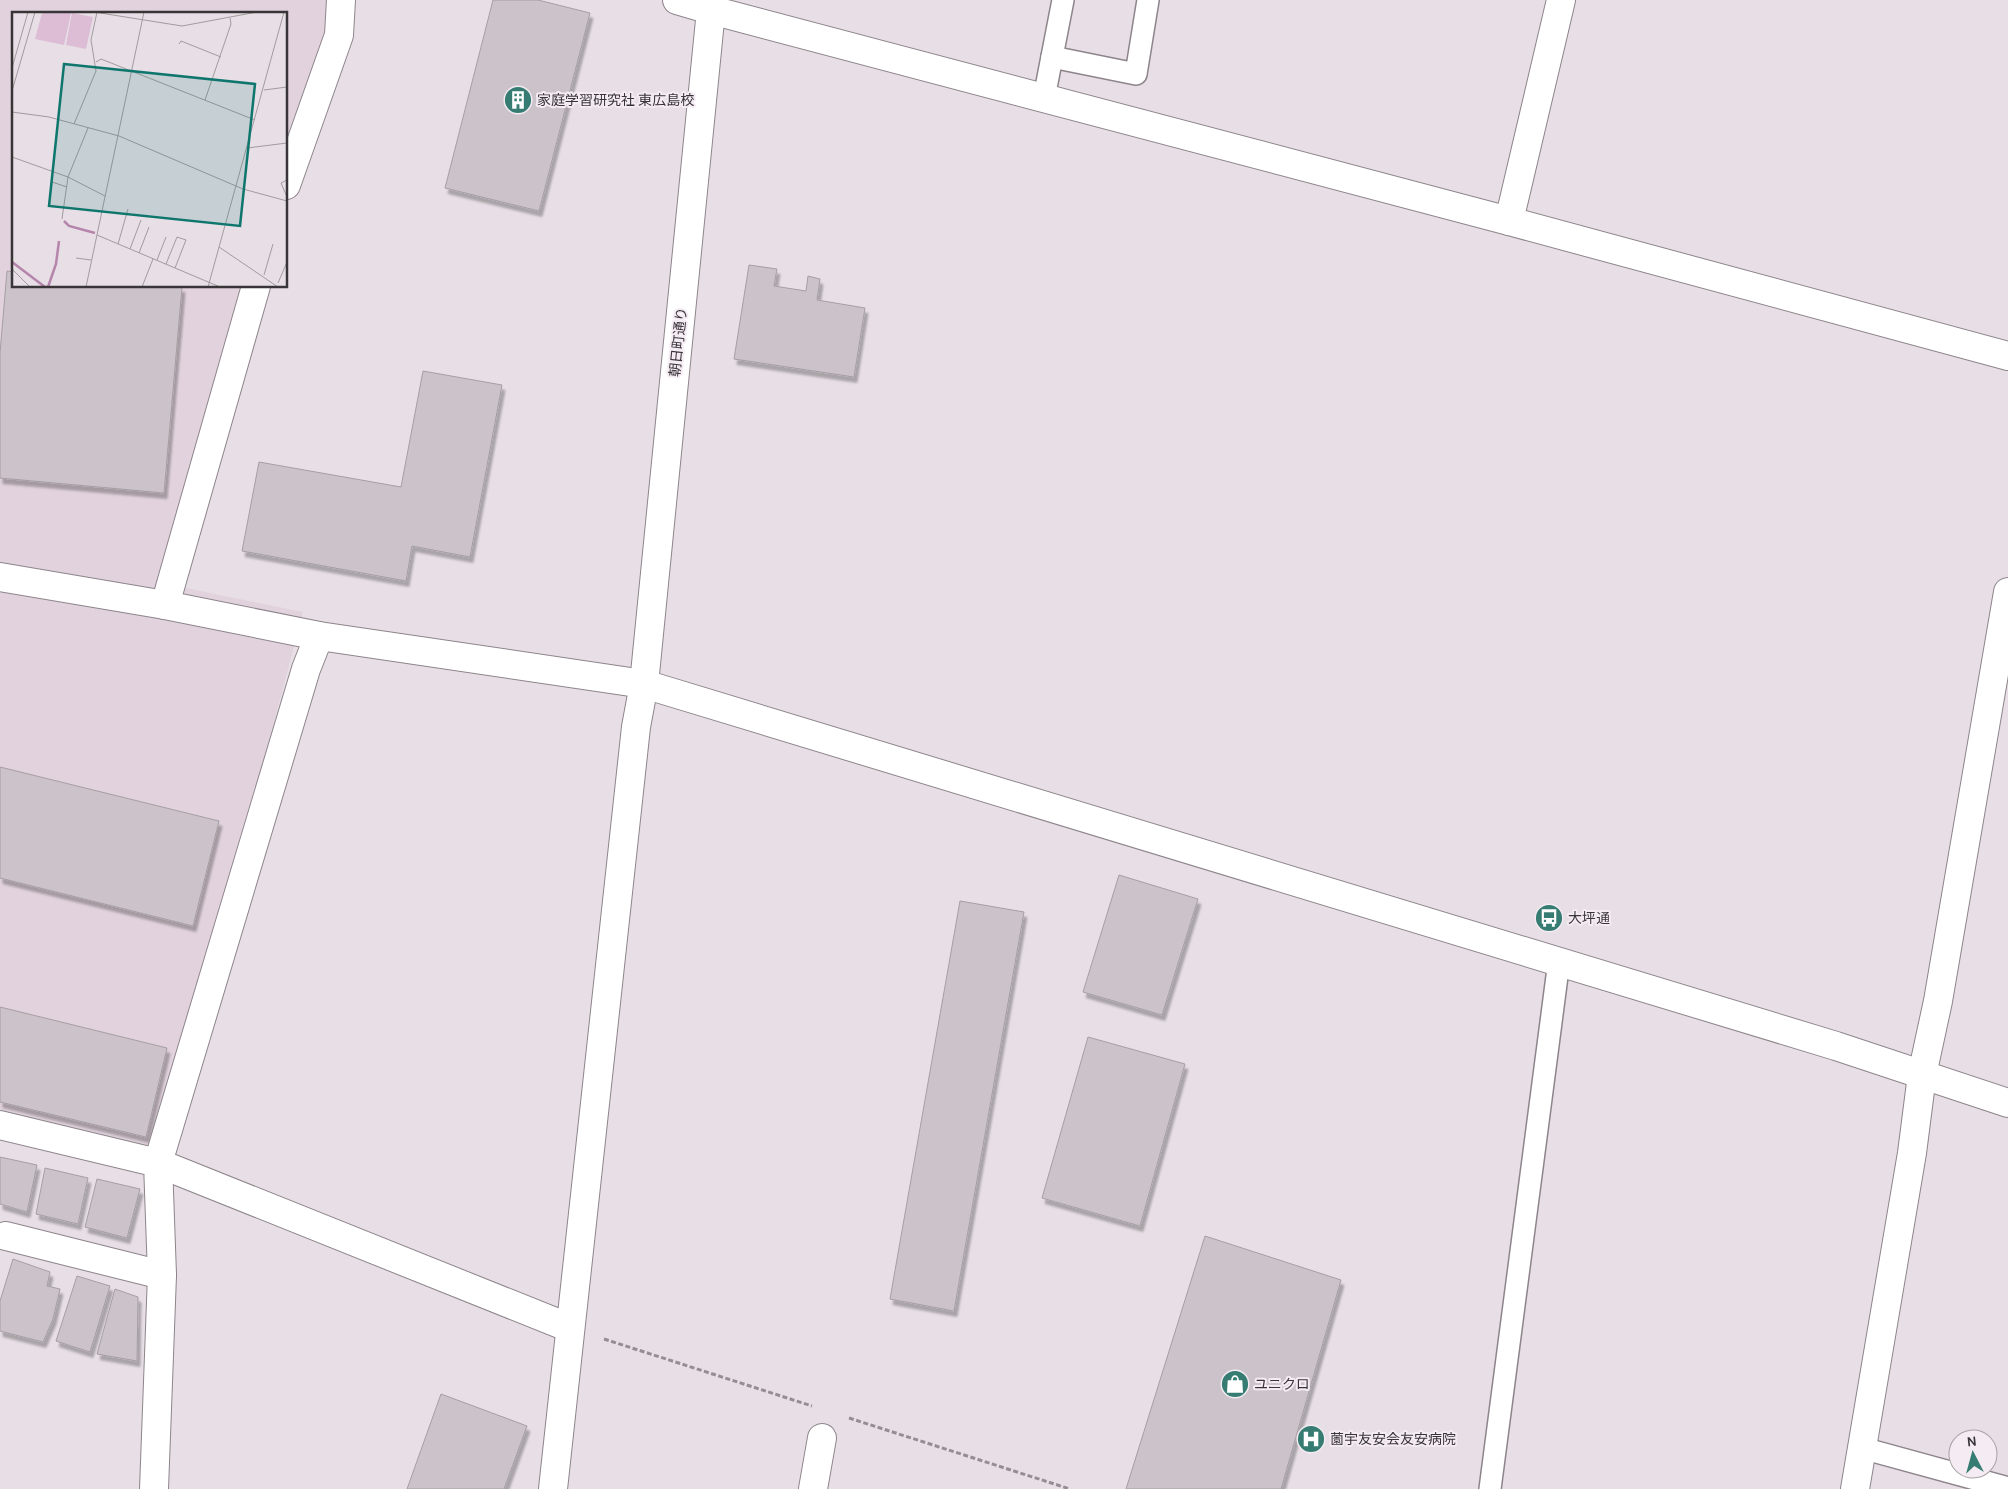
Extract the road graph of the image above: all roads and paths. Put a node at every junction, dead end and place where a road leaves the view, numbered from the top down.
1 (341, 0) edge
2 (678, 0) edge
3 (1063, 0) edge
4 (1148, 0) edge
5 (1561, 0) edge
6 (711, 5) edge
7 (1052, 57) junction
8 (1044, 98) junction
9 (288, 179) edge
10 (1509, 220) junction
11 (255, 288) edge
12 (2008, 356) edge
13 (0, 576) edge
14 (2008, 592) edge
15 (165, 605) junction
16 (319, 636) junction
17 (2002, 666) edge
18 (644, 684) junction
19 (1559, 961) junction
20 (1922, 1075) junction
21 (2008, 1103) edge
22 (0, 1125) edge
23 (158, 1163) junction
24 (6, 1236) dead end
25 (162, 1275) junction
26 (570, 1328) junction
27 (822, 1438) dead end
28 (1862, 1448) junction
29 (2008, 1488) edge
30 (154, 1489) edge
31 (553, 1489) edge
32 (813, 1489) edge
33 (1490, 1489) edge
34 (1855, 1489) edge

1 - 9 street
2 - 6 street
3 - 7 lane
4 - 7 lane
5 - 10 street
6 - 8 street
6 - 18 street, 朝日町通り
7 - 8 lane
8 - 10 street
10 - 12 street
11 - 15 street
13 - 15 street
14 - 17 street
15 - 16 street
16 - 18 street
16 - 23 street
17 - 20 street
18 - 19 street
18 - 26 street, 朝日町通り
19 - 20 street
19 - 33 lane
20 - 21 street
20 - 28 street
22 - 23 street
23 - 25 street
23 - 26 street
24 - 25 street
25 - 30 street
26 - 31 street, 朝日町通り
27 - 32 street
28 - 29 lane
28 - 34 street

